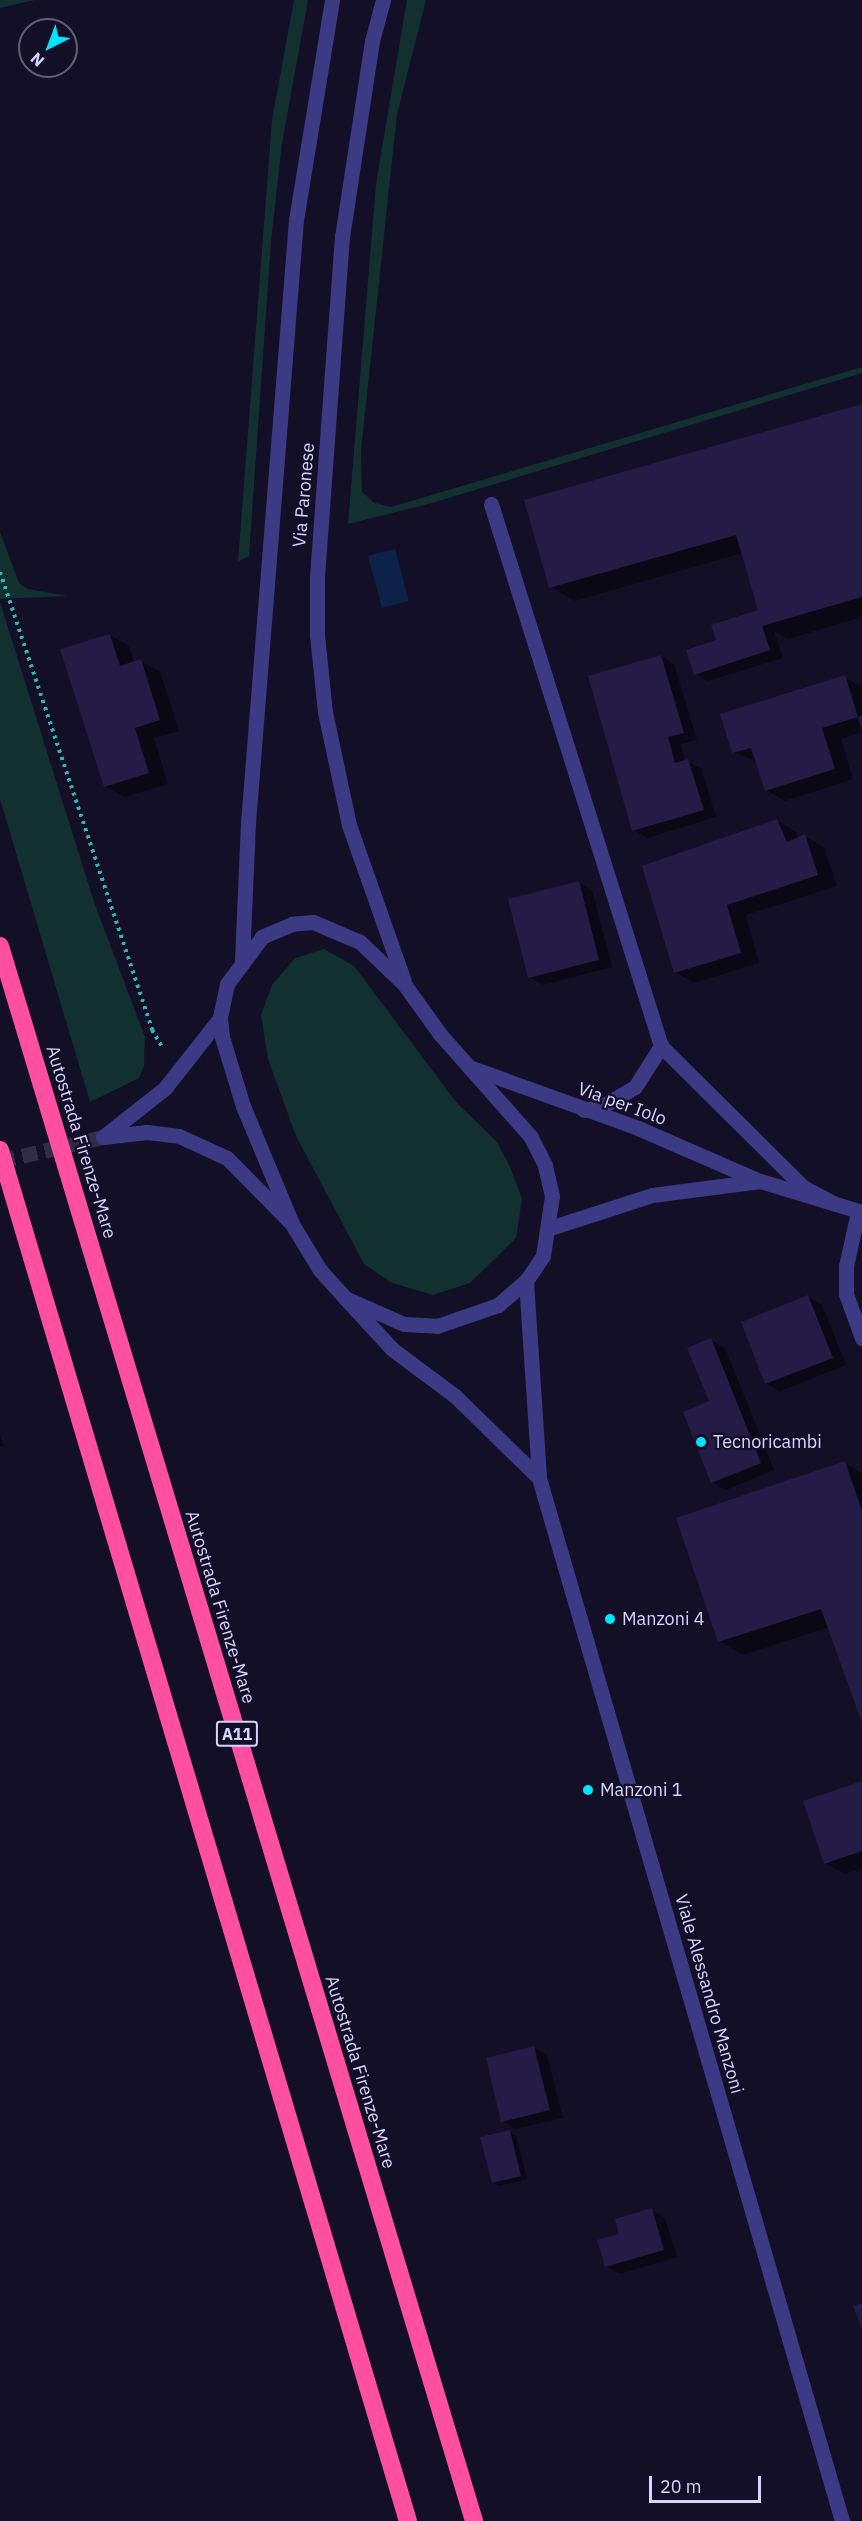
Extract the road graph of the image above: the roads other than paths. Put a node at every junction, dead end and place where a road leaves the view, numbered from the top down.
1 (332, 0) edge
2 (383, 0) edge
3 (491, 504) dead end
4 (0, 946) edge
5 (242, 960) junction
6 (405, 984) junction
7 (220, 1018) junction
8 (662, 1046) junction
9 (469, 1067) junction
10 (581, 1110) junction
11 (0, 1150) edge
12 (760, 1181) junction
13 (833, 1203) junction
14 (860, 1212) edge
15 (292, 1224) junction
16 (550, 1228) junction
17 (526, 1281) junction
18 (345, 1298) junction
19 (862, 1338) edge
20 (539, 1478) junction
21 (408, 2521) edge
22 (474, 2521) edge
23 (842, 2521) edge

1 - 5 street, Via Paronese
2 - 6 street, Via Paronese
3 - 8 street
4 - 22 highway, Autostrada Firenze-Mare / A11
5 - 6 street
5 - 7 street
6 - 9 street
7 - 15 street
7 - 15 street
8 - 10 street
8 - 13 street
9 - 10 street, Via per Iolo
9 - 16 street
10 - 12 street, Via per Iolo
11 - 21 highway
12 - 13 street, Via per Iolo
12 - 16 street, Via per Iolo
13 - 14 street, Via per Iolo
14 - 19 street
15 - 18 street
16 - 17 street
17 - 18 street
17 - 20 street, Viale Alessandro Manzoni
18 - 20 street
20 - 23 street, Viale Alessandro Manzoni

